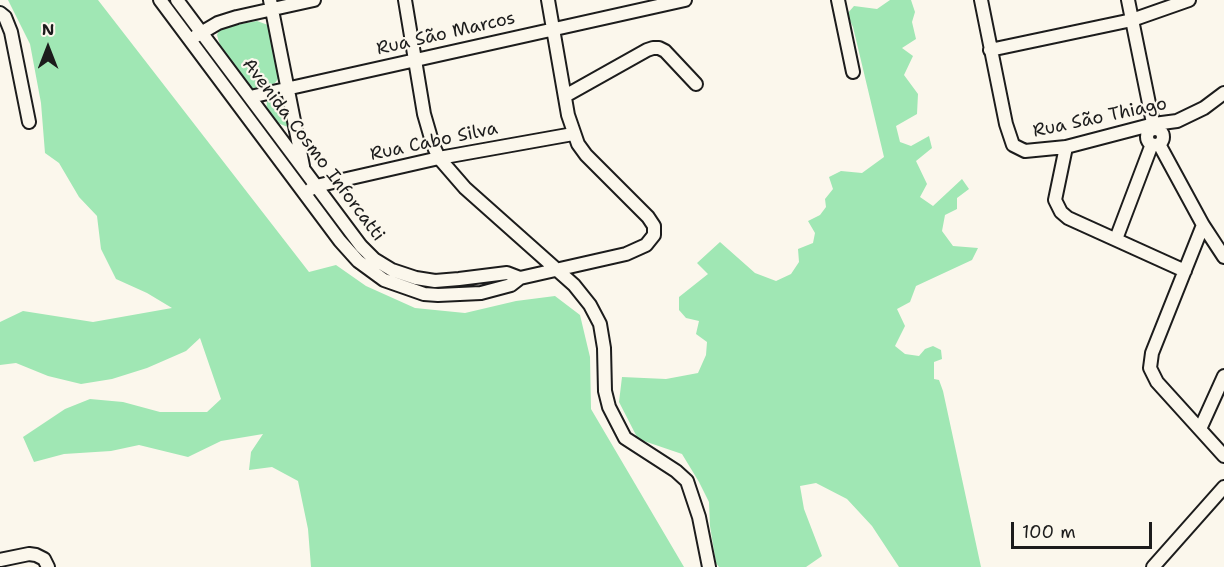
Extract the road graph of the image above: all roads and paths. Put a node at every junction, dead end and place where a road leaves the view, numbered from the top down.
1 (160, 0) edge
2 (177, 0) edge
3 (314, 0) edge
4 (405, 0) edge
5 (548, 0) edge
6 (685, 0) edge
7 (838, 0) edge
8 (981, 0) edge
9 (1128, 0) edge
10 (1189, 0) edge
11 (271, 4) edge
12 (0, 13) edge
13 (1132, 20) junction
14 (553, 28) junction
15 (201, 33) junction
16 (190, 40) junction
17 (990, 50) junction
18 (415, 58) junction
19 (853, 72) dead end
20 (696, 84) dead end
21 (289, 89) junction
22 (1224, 94) edge
23 (565, 96) junction
24 (250, 97) junction
25 (29, 122) dead end
26 (1154, 126) junction
27 (573, 134) junction
28 (1156, 144) junction
29 (1066, 147) junction
30 (439, 158) junction
31 (304, 170) junction
32 (316, 186) junction
33 (304, 193) junction
34 (1203, 225) junction
35 (1116, 239) junction
36 (1224, 257) edge
37 (556, 268) junction
38 (1185, 271) junction
39 (520, 278) junction
40 (1224, 376) edge
41 (1200, 429) junction
42 (1224, 456) edge
43 (1224, 487) edge
44 (0, 560) edge
45 (48, 567) edge
46 (709, 567) edge
47 (1153, 567) edge

1 - 16 street, Avenida Cosmo Inforcatti
2 - 15 street, Avenida Cosmo Inforcatti
3 - 11 street
4 - 18 street
5 - 14 street
6 - 14 street, Rua São Marcos
7 - 19 street
8 - 17 street
9 - 13 street
10 - 13 street
11 - 15 street
11 - 21 street
12 - 25 street
13 - 17 street
13 - 26 street
14 - 18 street, Rua São Marcos
14 - 23 street
15 - 16 street
15 - 24 street, Avenida Cosmo Inforcatti
16 - 33 street, Avenida Cosmo Inforcatti
17 - 29 street, Rua São Thiago
18 - 21 street, Rua São Marcos
18 - 30 street
20 - 23 street
21 - 24 street, Rua São Marcos
21 - 31 street
22 - 26 street, Rua São Thiago
23 - 27 street
24 - 31 street, Avenida Cosmo Inforcatti
26 - 28 street
26 - 29 street, Rua São Thiago
27 - 30 street, Rua Cabo Silva
27 - 37 street
28 - 34 street
28 - 35 street
29 - 35 street
30 - 32 street, Rua Cabo Silva
30 - 37 street
31 - 32 street, Avenida Cosmo Inforcatti
32 - 33 street, Rua Cabo Silva
32 - 39 street, Avenida Cosmo Inforcatti
33 - 39 street, Avenida Cosmo Inforcatti
34 - 36 street
34 - 38 street
35 - 38 street
37 - 39 street
37 - 46 street
38 - 41 street
40 - 41 street
41 - 42 street
43 - 47 street
44 - 45 street

